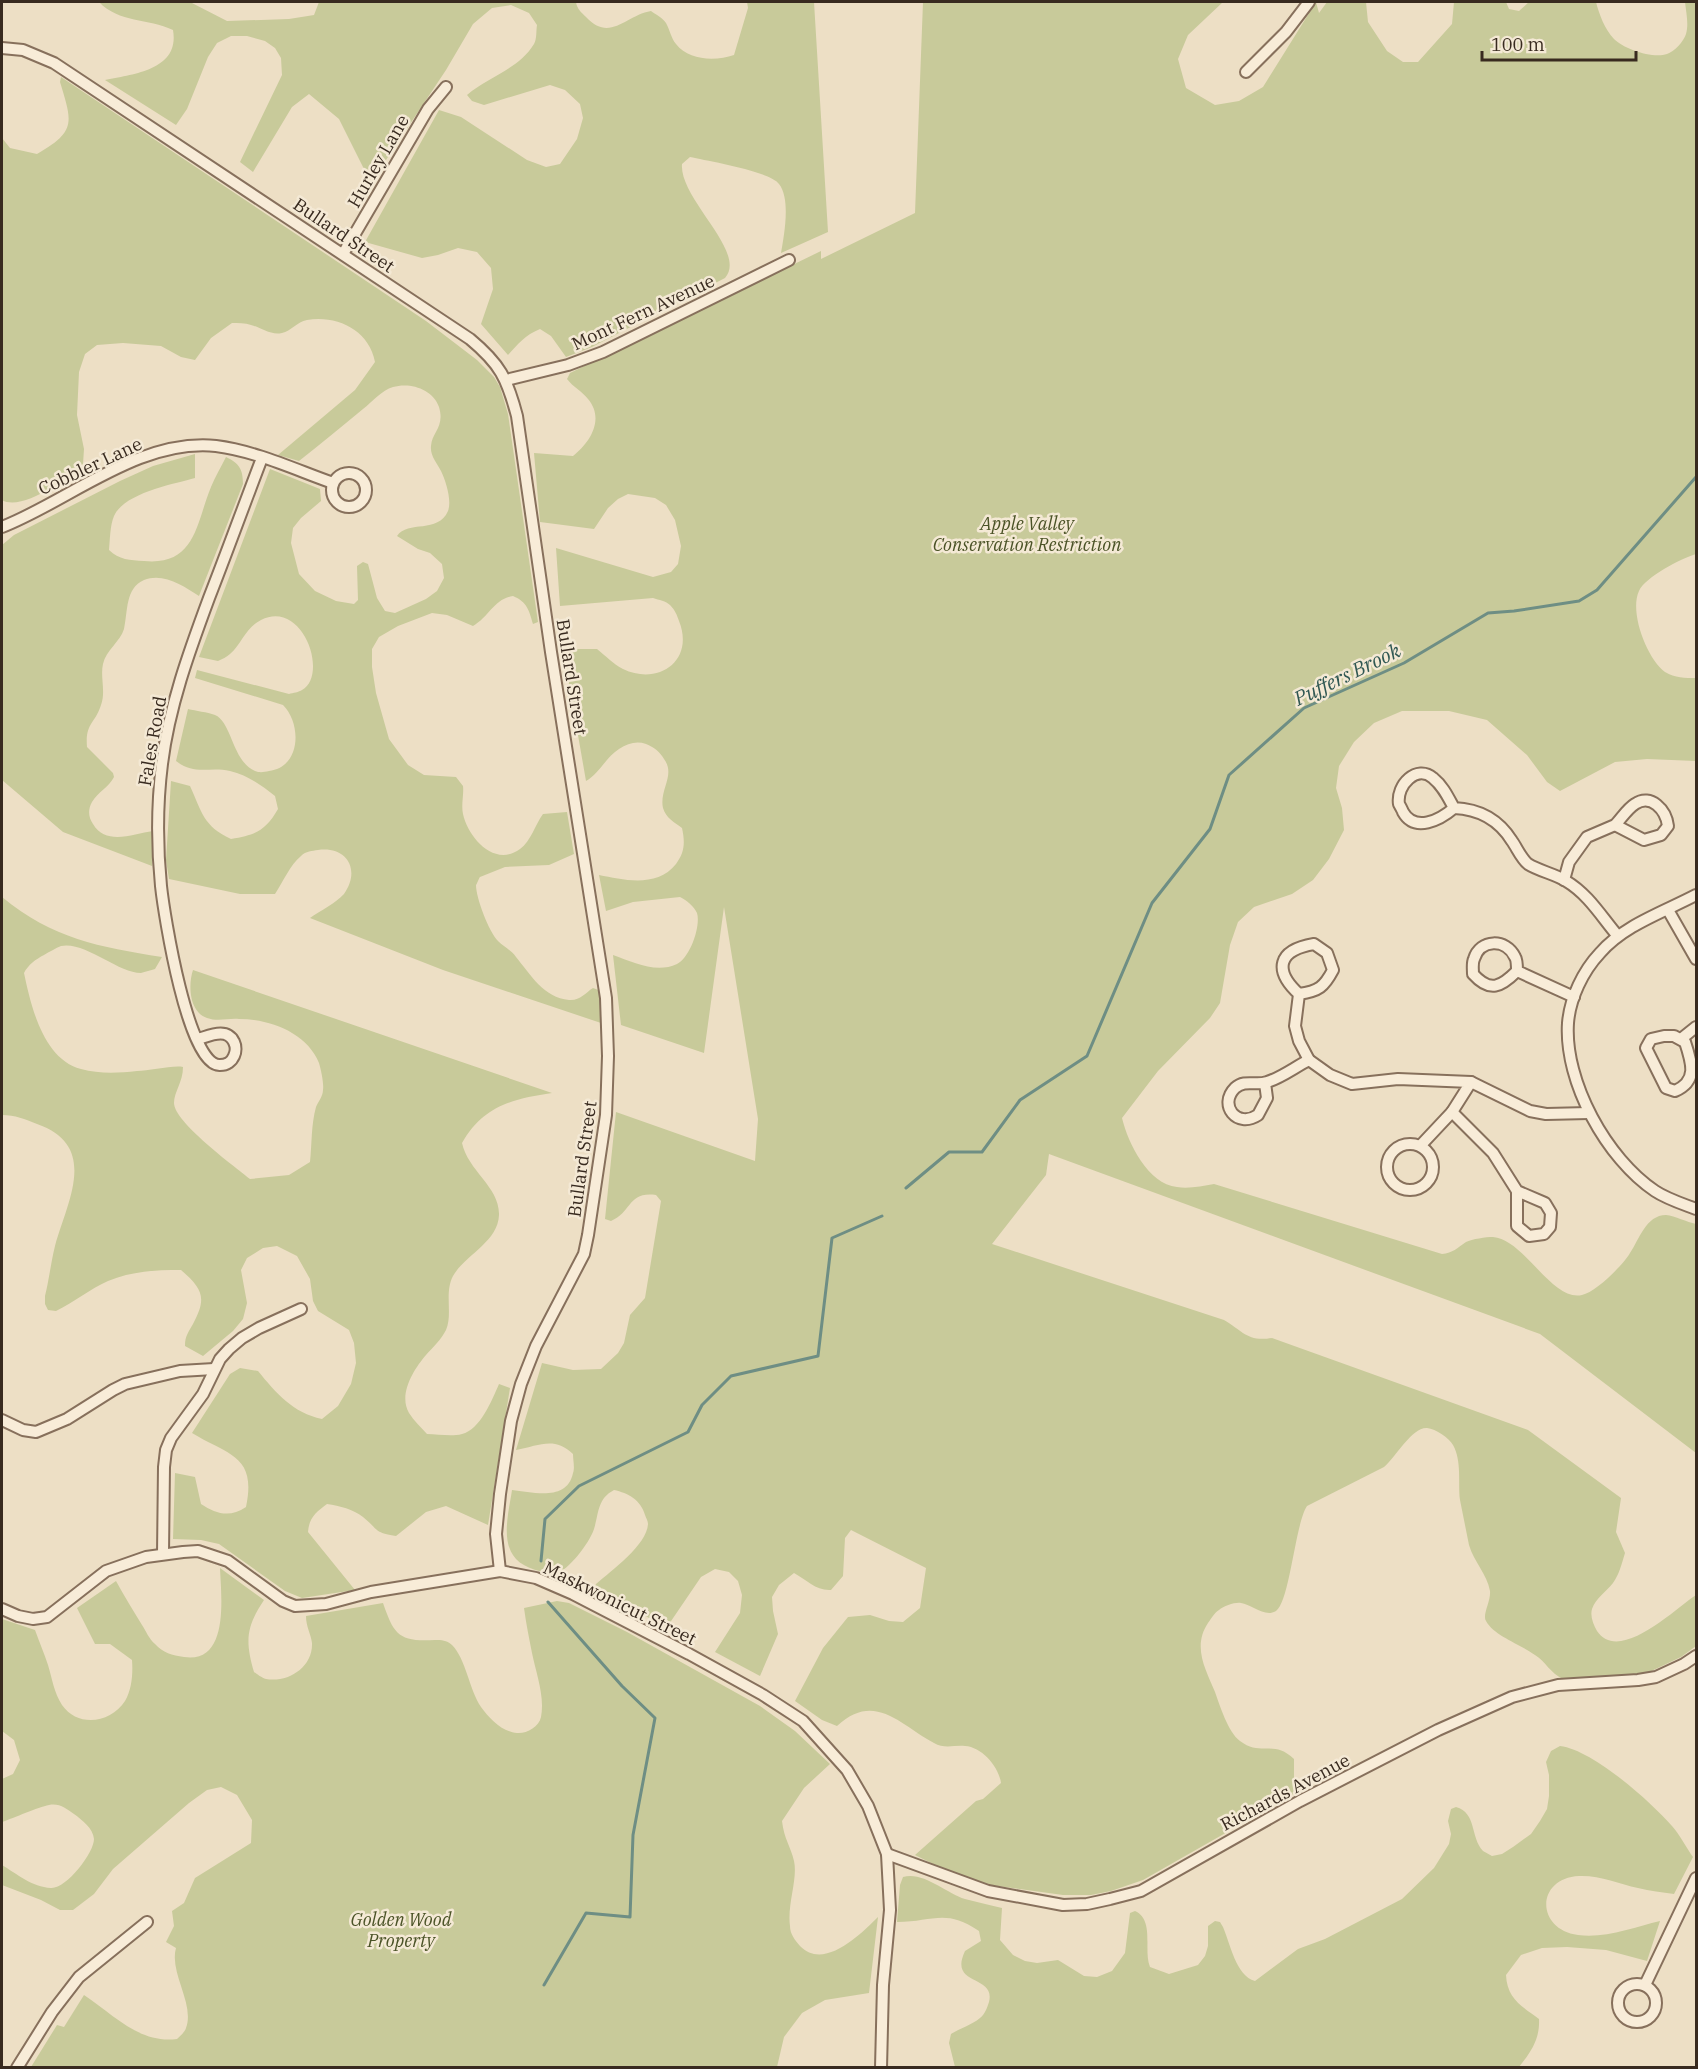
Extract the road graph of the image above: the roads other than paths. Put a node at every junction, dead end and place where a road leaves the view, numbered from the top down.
1 (1309, 2) edge
2 (2, 48) edge
3 (1246, 72) dead end
4 (446, 87) dead end
5 (343, 254) junction
6 (789, 260) dead end
7 (506, 380) junction
8 (262, 458) junction
9 (333, 483) dead end
10 (2, 527) edge
11 (1454, 808) junction
12 (1615, 825) junction
13 (1564, 880) junction
14 (1696, 895) edge
15 (1668, 910) junction
16 (1617, 935) junction
17 (1696, 959) edge
18 (1518, 971) junction
19 (1299, 994) junction
20 (1574, 997) junction
21 (1696, 1027) edge
22 (1681, 1039) junction
23 (198, 1040) dead end
24 (1309, 1060) junction
25 (1471, 1082) junction
26 (1265, 1083) dead end
27 (1452, 1112) junction
28 (1589, 1113) junction
29 (1421, 1145) junction
30 (1517, 1191) junction
31 (1696, 1209) edge
32 (301, 1309) dead end
33 (214, 1369) junction
34 (2, 1420) edge
35 (163, 1554) junction
36 (500, 1570) junction
37 (2, 1609) edge
38 (1696, 1656) edge
39 (887, 1854) junction
40 (1696, 1878) edge
41 (147, 1922) dead end
42 (1645, 1985) dead end
43 (17, 2067) edge
44 (880, 2067) edge

1 - 3 street
2 - 5 street, Bullard Street
4 - 5 street, Hurley Lane
5 - 7 street, Bullard Street
6 - 7 street, Mont Fern Avenue
7 - 36 street, Bullard Street
8 - 9 street, Cobbler Lane
8 - 10 street, Cobbler Lane
8 - 23 street, Fales Road
11 - 11 street
11 - 13 street
12 - 12 street
12 - 13 street
13 - 16 street
14 - 15 street
15 - 16 street
15 - 17 street
16 - 20 street
18 - 18 street
18 - 20 street
19 - 19 street
19 - 24 street
20 - 28 street
21 - 22 street
22 - 22 street
24 - 25 street
24 - 26 street
25 - 27 street
25 - 28 street
27 - 29 street
27 - 30 street
28 - 31 street
29 - 29 street
30 - 30 street
32 - 33 street
33 - 34 street
33 - 35 street
35 - 36 street, Maskwonicut Street
35 - 37 street, Maskwonicut Street
36 - 39 street, Maskwonicut Street
38 - 39 street, Richards Avenue
39 - 44 street, Maskwonicut Street
40 - 42 street
41 - 43 street

